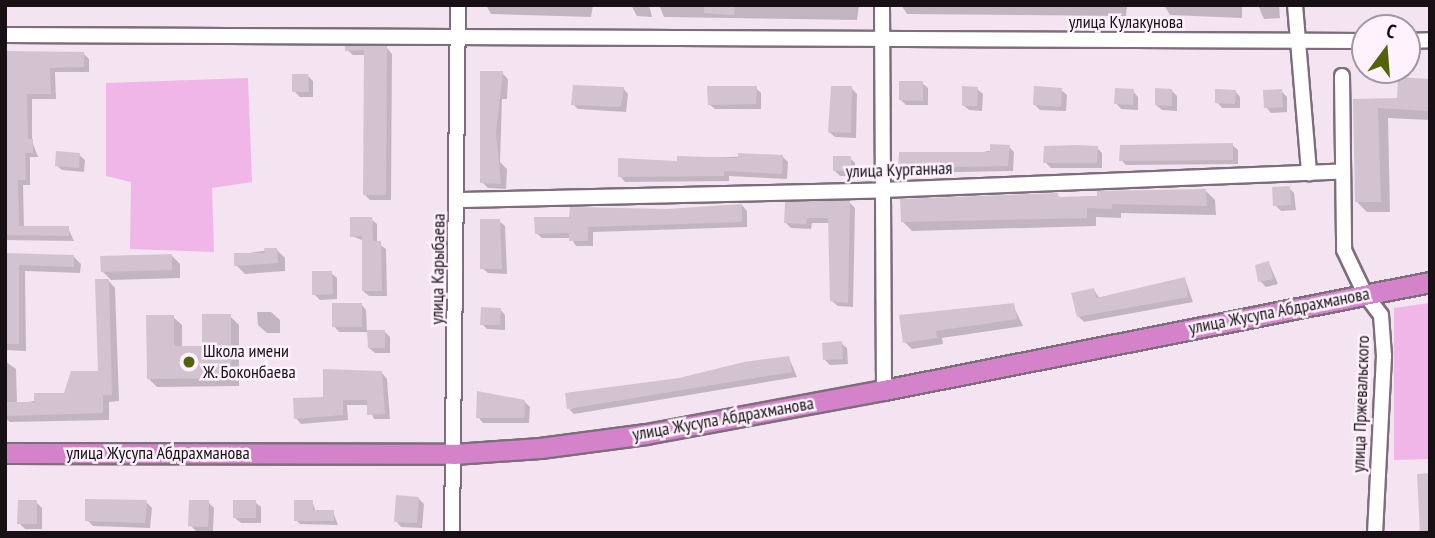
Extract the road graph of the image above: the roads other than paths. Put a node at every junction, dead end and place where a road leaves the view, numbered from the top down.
1 (458, 5) edge
2 (882, 5) edge
3 (1295, 5) edge
4 (459, 34) junction
5 (5, 35) edge
6 (882, 40) junction
7 (1351, 41) edge
8 (1295, 43) junction
9 (1342, 76) dead end
10 (1341, 172) junction
11 (1308, 173) junction
12 (883, 190) junction
13 (458, 201) junction
14 (1430, 282) edge
15 (1365, 294) junction
16 (884, 390) junction
17 (5, 453) edge
18 (454, 454) junction
19 (452, 533) edge
20 (1375, 533) edge

1 - 4 street, улица Карыбаева
2 - 6 street
3 - 8 street
4 - 5 street, улица Кулакунова
4 - 6 street, улица Кулакунова
4 - 13 street, улица Карыбаева
6 - 8 street, улица Кулакунова
6 - 12 street
7 - 8 street, улица Кулакунова
8 - 11 street
9 - 10 street, улица Пржевальского
10 - 11 street, улица Курганная
10 - 15 street, улица Пржевальского
11 - 12 street, улица Курганная
12 - 13 street, улица Курганная
12 - 16 street
13 - 18 street, улица Карыбаева
14 - 15 highway, улица Жусупа Абдрахманова
15 - 16 highway, улица Жусупа Абдрахманова
15 - 20 street, улица Пржевальского
16 - 18 highway, улица Жусупа Абдрахманова
17 - 18 highway, улица Жусупа Абдрахманова
18 - 19 street, улица Карыбаева

